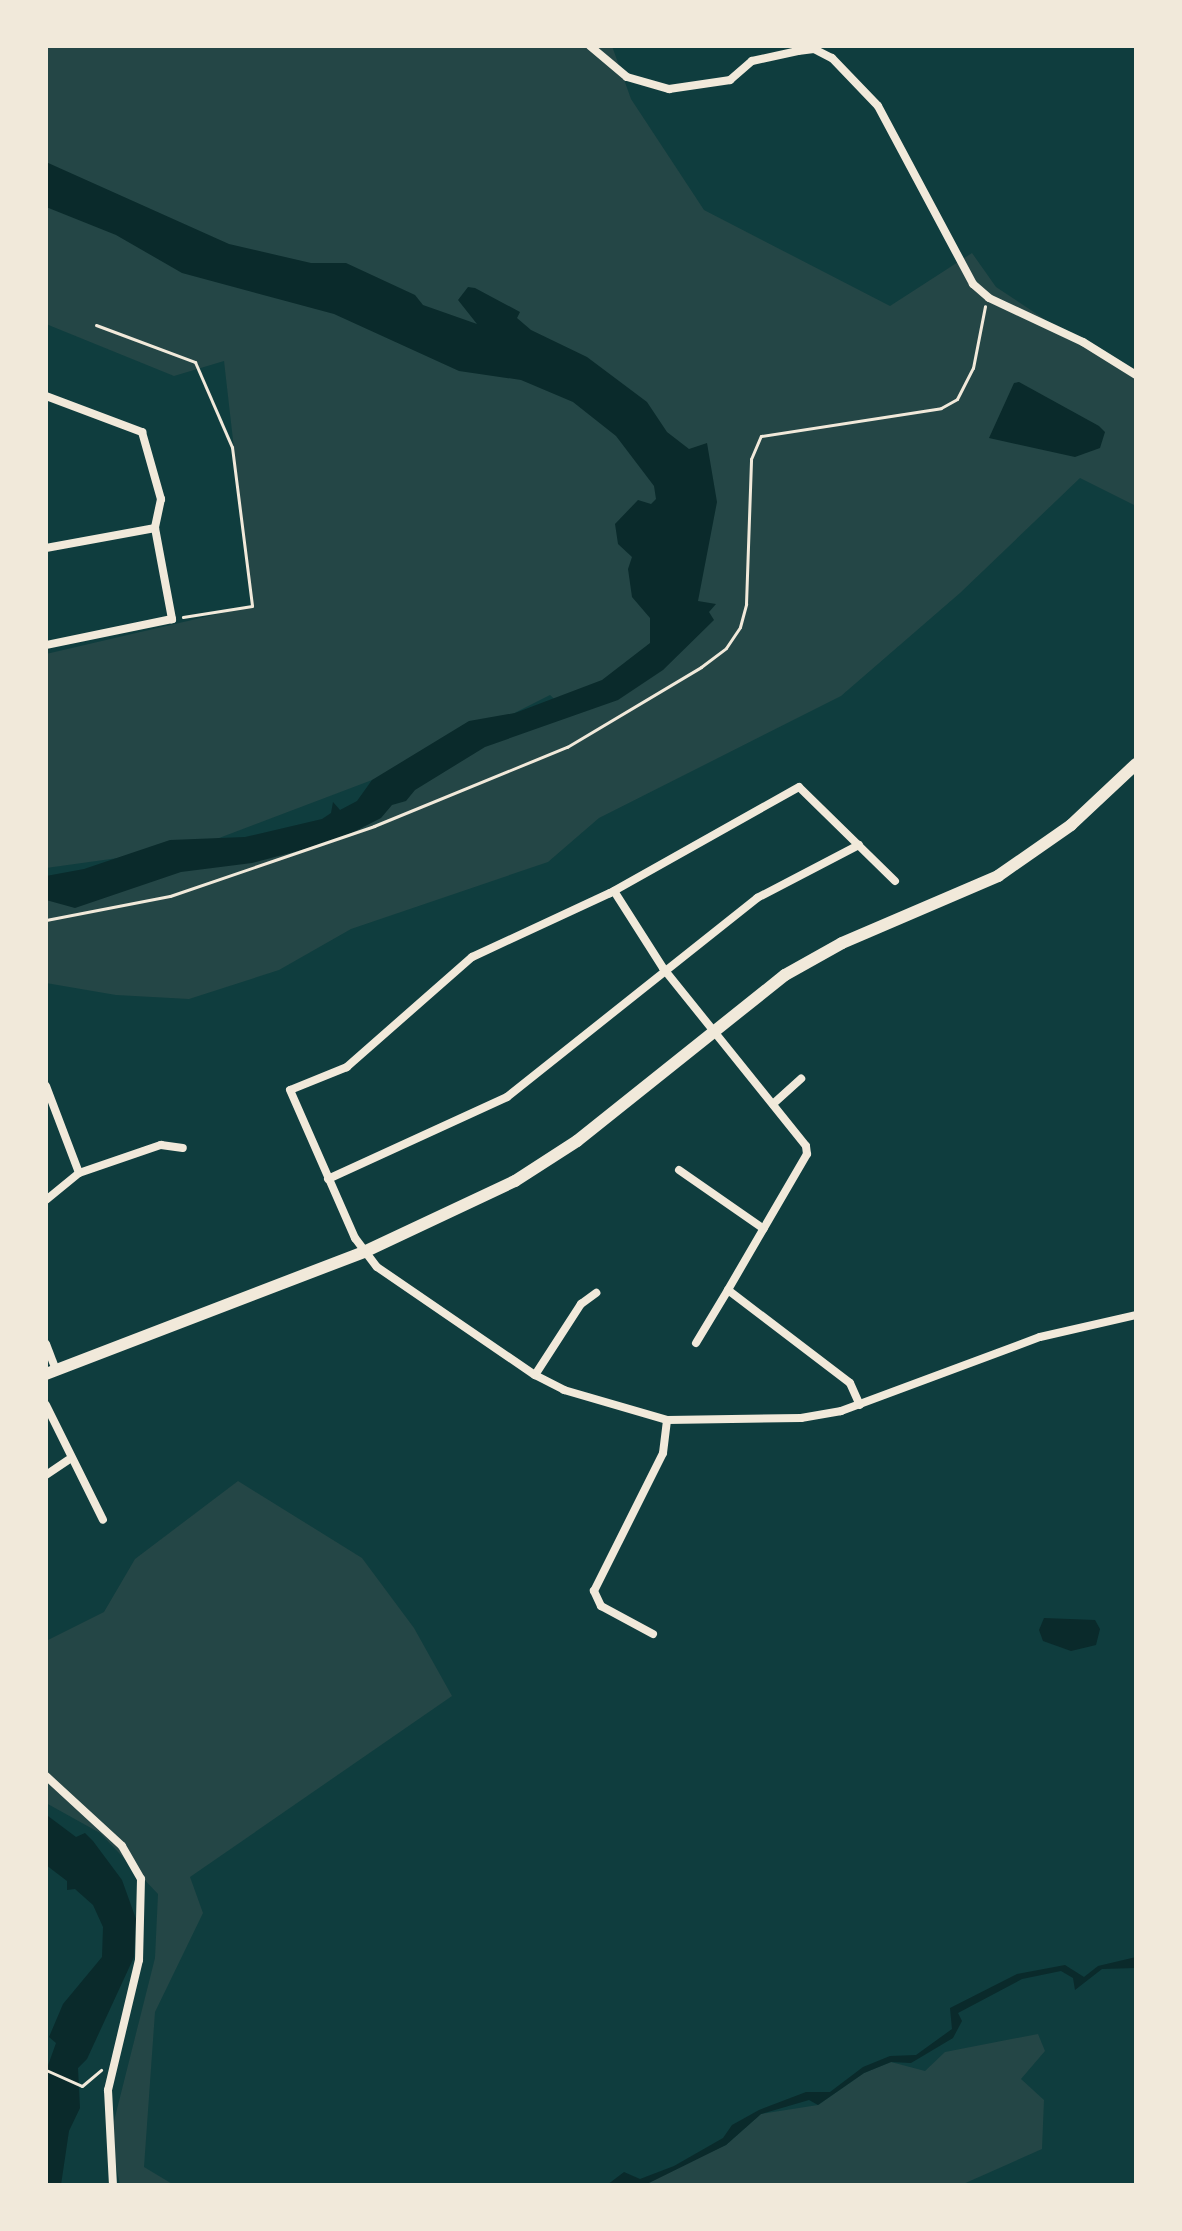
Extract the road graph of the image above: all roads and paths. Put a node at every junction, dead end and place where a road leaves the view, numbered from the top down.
1 (590, 46) edge
2 (989, 298) junction
3 (96, 325) dead end
4 (1136, 375) edge
5 (46, 396) edge
6 (155, 528) junction
7 (46, 548) edge
8 (172, 619) junction
9 (46, 645) edge
10 (1136, 764) edge
11 (859, 845) junction
12 (895, 881) dead end
13 (614, 891) junction
14 (46, 920) edge
15 (663, 968) junction
16 (711, 1030) junction
17 (801, 1079) dead end
18 (46, 1086) edge
19 (773, 1104) junction
20 (183, 1148) dead end
21 (679, 1170) dead end
22 (79, 1173) junction
23 (328, 1179) junction
24 (46, 1200) edge
25 (764, 1229) junction
26 (364, 1252) junction
27 (728, 1290) junction
28 (596, 1293) dead end
29 (1136, 1315) edge
30 (696, 1343) dead end
31 (46, 1344) edge
32 (51, 1372) edge
33 (535, 1375) junction
34 (46, 1405) edge
35 (860, 1405) junction
36 (667, 1420) junction
37 (68, 1460) junction
38 (46, 1475) edge
39 (103, 1520) dead end
40 (653, 1634) dead end
41 (46, 1776) edge
42 (114, 2057) junction
43 (46, 2070) edge
44 (113, 2185) edge

1 - 2 street
2 - 4 street
2 - 14 path
3 - 8 path
5 - 6 street
6 - 7 street
6 - 8 street
8 - 9 street
10 - 16 main road
11 - 12 street
11 - 13 street
11 - 15 street
13 - 15 street
13 - 23 street
15 - 16 street
15 - 23 street
16 - 19 street
16 - 26 main road
17 - 19 street
18 - 22 street
19 - 25 street
20 - 22 street
21 - 25 street
22 - 24 street
23 - 26 street
25 - 27 street
26 - 32 main road
26 - 33 street
27 - 30 street
27 - 35 street
28 - 33 street
29 - 35 street
31 - 32 street
33 - 36 street
34 - 37 street
35 - 36 street
36 - 40 street
37 - 38 street
37 - 39 street
41 - 42 street
42 - 43 path
42 - 44 street

